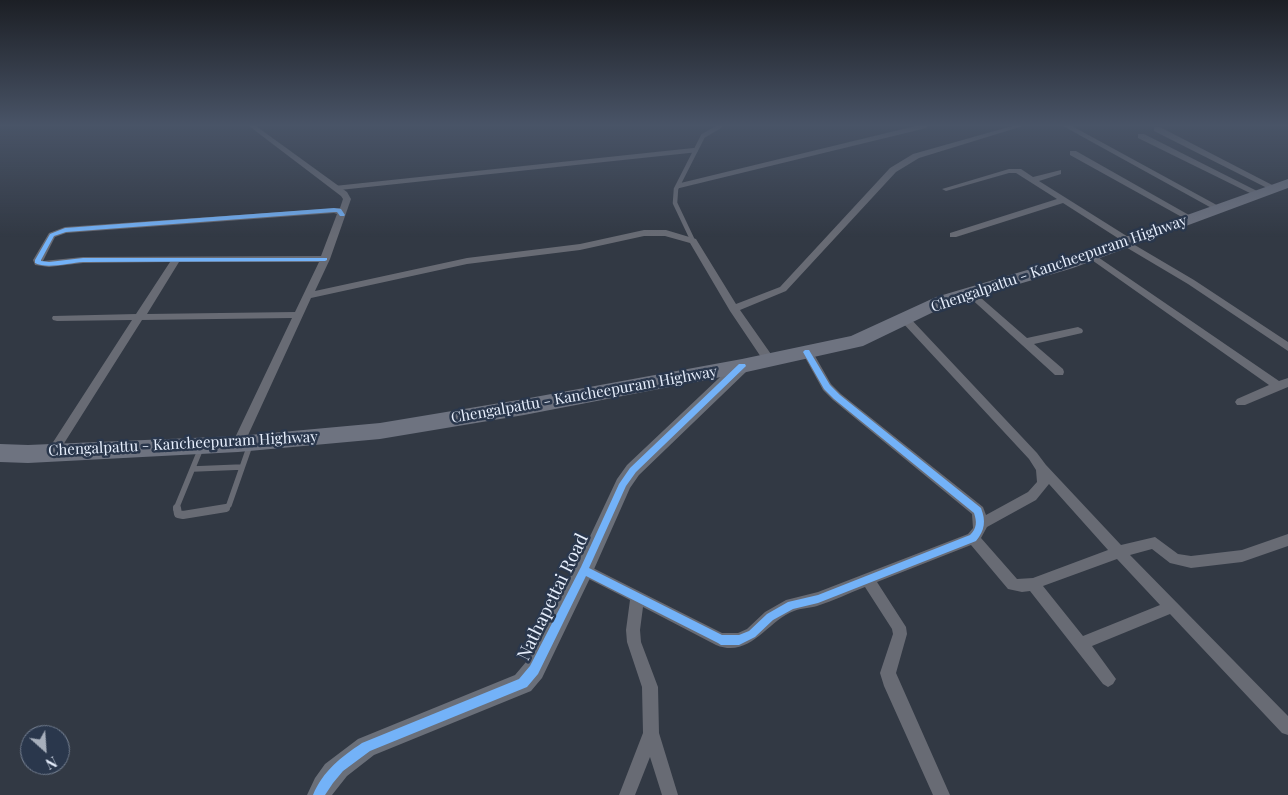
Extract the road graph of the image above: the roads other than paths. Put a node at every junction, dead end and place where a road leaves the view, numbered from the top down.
1 (303, 163) edge
2 (572, 163) edge
3 (689, 163) edge
4 (772, 163) edge
5 (902, 163) edge
6 (1090, 163) edge
7 (1135, 163) edge
8 (1211, 163) edge
9 (1225, 163) edge
10 (1058, 172) dead end
11 (1032, 180) junction
12 (678, 186) junction
13 (337, 188) junction
14 (1274, 188) edge
15 (946, 190) dead end
16 (1064, 200) junction
17 (1220, 209) junction
18 (342, 215) junction
19 (1192, 219) junction
20 (953, 236) dead end
21 (693, 241) junction
22 (1129, 243) junction
23 (1092, 256) junction
24 (325, 259) junction
25 (176, 260) junction
26 (970, 293) junction
27 (307, 296) junction
28 (734, 309) junction
29 (299, 315) junction
30 (139, 317) junction
31 (57, 318) dead end
32 (905, 318) junction
33 (1078, 330) dead end
34 (1026, 342) junction
35 (1288, 347) edge
36 (807, 352) junction
37 (769, 360) junction
38 (742, 366) junction
39 (1059, 372) dead end
40 (1283, 384) edge
41 (1241, 402) dead end
42 (244, 443) junction
43 (202, 446) junction
44 (52, 452) junction
45 (0, 453) edge
46 (242, 467) junction
47 (193, 469) junction
48 (1042, 470) junction
49 (982, 522) junction
50 (973, 538) junction
51 (1288, 540) edge
52 (1119, 552) junction
53 (591, 574) junction
54 (867, 579) junction
55 (1033, 584) junction
56 (632, 595) junction
57 (1172, 607) junction
58 (1080, 644) junction
59 (1108, 679) dead end
60 (1288, 727) edge
61 (651, 732) junction
62 (319, 795) edge
63 (627, 795) edge
64 (670, 795) edge
65 (942, 795) edge

1 - 13 street
2 - 13 lane
3 - 12 lane
4 - 12 lane
5 - 28 street
6 - 19 street
7 - 17 street
8 - 14 street
9 - 14 street
10 - 11 street
11 - 15 street
11 - 16 street
12 - 21 lane
13 - 18 street
14 - 17 highway, Chengalpattu - Kancheepuram Highway
16 - 20 street
16 - 22 street
17 - 19 highway, Chengalpattu - Kancheepuram Highway
18 - 24 street
18 - 25 street
19 - 22 highway, Chengalpattu - Kancheepuram Highway
21 - 27 street
21 - 28 street
22 - 23 highway, Chengalpattu - Kancheepuram Highway
22 - 35 street
23 - 26 highway, Chengalpattu - Kancheepuram Highway
23 - 40 street
24 - 25 street
24 - 27 street
25 - 30 street
26 - 32 highway, Chengalpattu - Kancheepuram Highway
26 - 34 street
27 - 29 street
28 - 37 street
29 - 30 street
29 - 42 street
30 - 31 street
30 - 44 street
32 - 36 highway, Chengalpattu - Kancheepuram Highway
32 - 48 street
33 - 34 street
34 - 39 street
36 - 37 highway, Chengalpattu - Kancheepuram Highway
36 - 49 street
37 - 38 highway, Chengalpattu - Kancheepuram Highway
38 - 42 highway, Chengalpattu - Kancheepuram Highway
38 - 53 street, Nathapettai Road
40 - 41 street
42 - 43 highway, Chengalpattu - Kancheepuram Highway
42 - 46 lane
43 - 44 highway, Chengalpattu - Kancheepuram Highway
43 - 47 lane
44 - 45 highway, Chengalpattu - Kancheepuram Highway
46 - 47 lane
46 - 47 lane
48 - 49 street
48 - 52 street
49 - 50 street
50 - 54 street
50 - 55 street
51 - 52 street
52 - 55 street
52 - 57 street
53 - 56 street
53 - 62 street, Nathapettai Road
54 - 56 street
54 - 65 street
55 - 58 street
56 - 61 street
57 - 58 street
57 - 60 street
58 - 59 street
61 - 63 street
61 - 64 street

